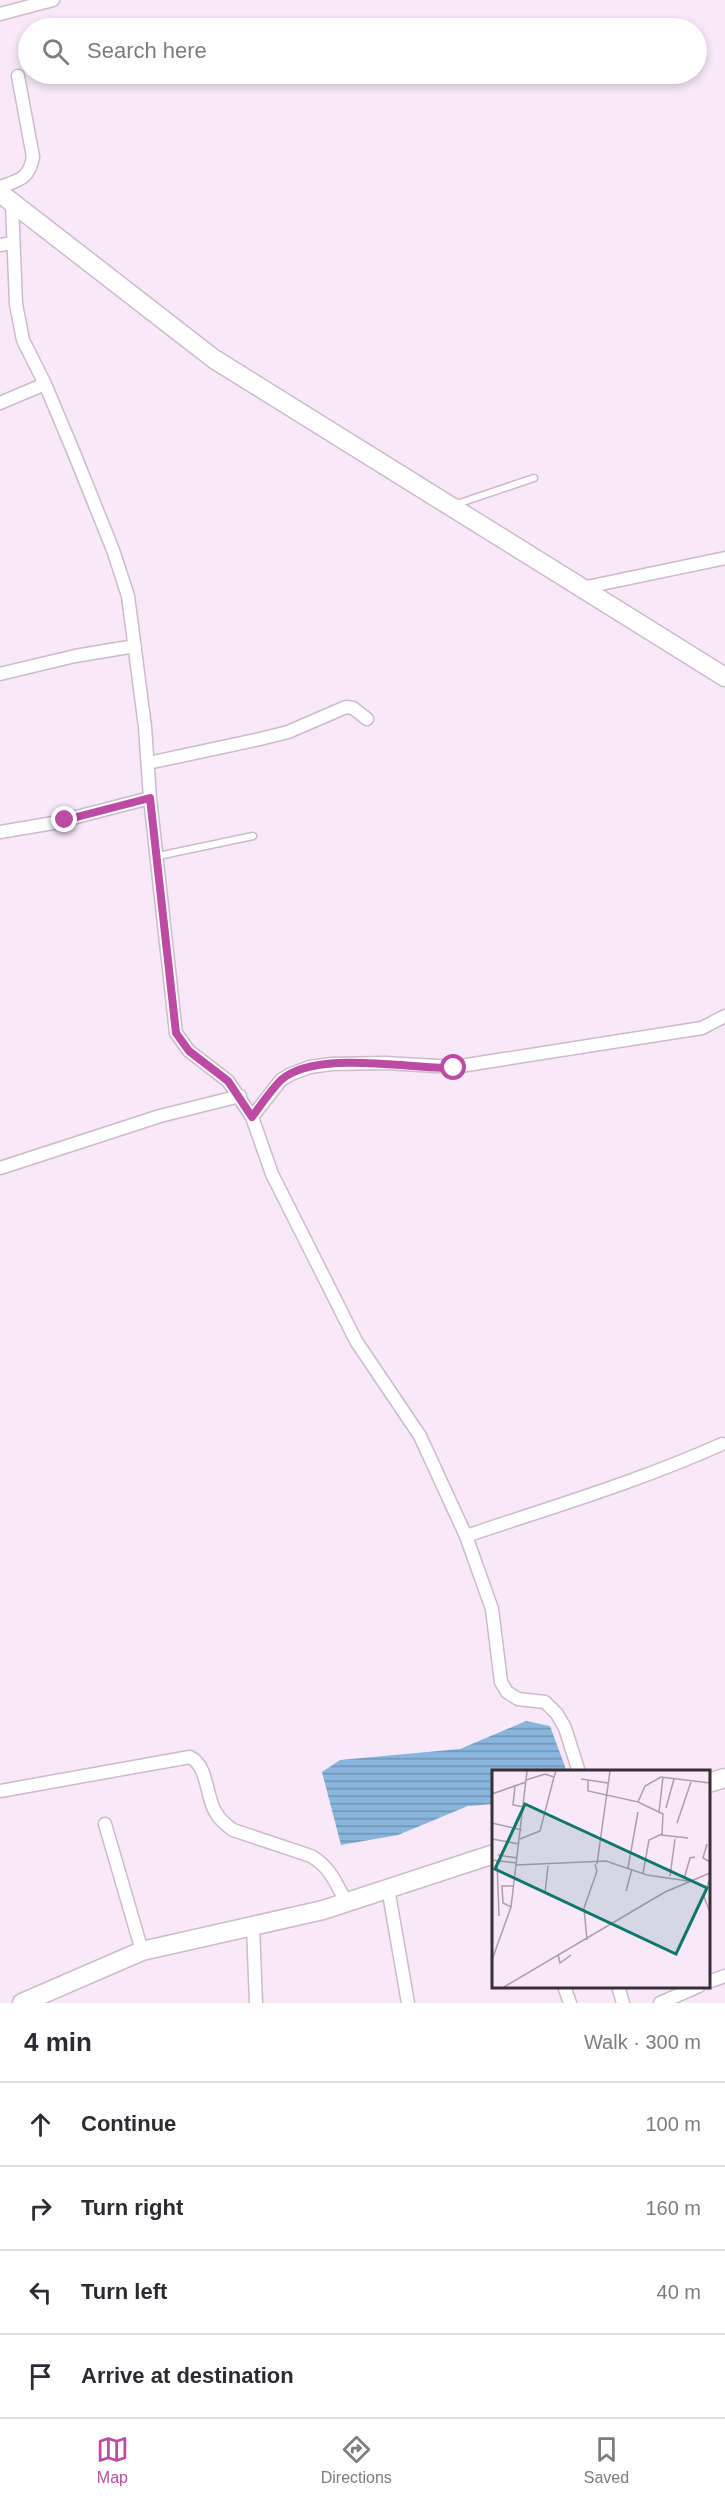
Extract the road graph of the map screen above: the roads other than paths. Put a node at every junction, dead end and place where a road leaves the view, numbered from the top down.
1 (53, 0) edge
2 (0, 14) edge
3 (19, 84) edge
4 (0, 187) edge
5 (6, 198) edge
6 (6, 244) edge
7 (45, 384) junction
8 (0, 403) edge
9 (534, 478) dead end
10 (451, 506) junction
11 (725, 558) edge
12 (582, 588) junction
13 (135, 646) junction
14 (0, 674) edge
15 (725, 677) edge
16 (367, 719) dead end
17 (147, 763) junction
18 (150, 798) junction
19 (0, 832) edge
20 (253, 836) dead end
21 (158, 856) junction
22 (725, 1016) edge
23 (240, 1096) junction
24 (252, 1117) junction
25 (0, 1168) edge
26 (722, 1444) dead end
27 (466, 1536) junction
28 (578, 1770) edge
29 (725, 1778) edge
30 (710, 1782) edge
31 (0, 1791) edge
32 (105, 1824) dead end
33 (492, 1855) edge
34 (388, 1888) junction
35 (346, 1902) junction
36 (253, 1926) junction
37 (142, 1951) junction
38 (725, 1976) edge
39 (710, 1981) edge
40 (565, 1988) edge
41 (619, 1988) edge
42 (694, 1988) edge
43 (32, 2001) edge
44 (256, 2003) edge
45 (408, 2003) edge
46 (570, 2003) edge
47 (623, 2003) edge
48 (660, 2003) edge

1 - 2 street
3 - 4 street
5 - 6 street
5 - 10 street
6 - 7 street
7 - 8 street
7 - 13 street
9 - 10 lane
10 - 12 street
11 - 12 street
12 - 15 street
13 - 14 street
13 - 17 street
16 - 17 street
17 - 18 street
18 - 19 street
18 - 21 street
20 - 21 lane
21 - 23 street
22 - 24 street
23 - 24 street
23 - 25 street
24 - 27 street
26 - 27 street
27 - 28 street
29 - 30 street
31 - 35 street
32 - 37 street
33 - 34 street
34 - 35 street
34 - 45 street
35 - 36 street
36 - 37 street
36 - 44 street
37 - 43 street
38 - 39 street
40 - 46 street
41 - 47 street
42 - 48 street

